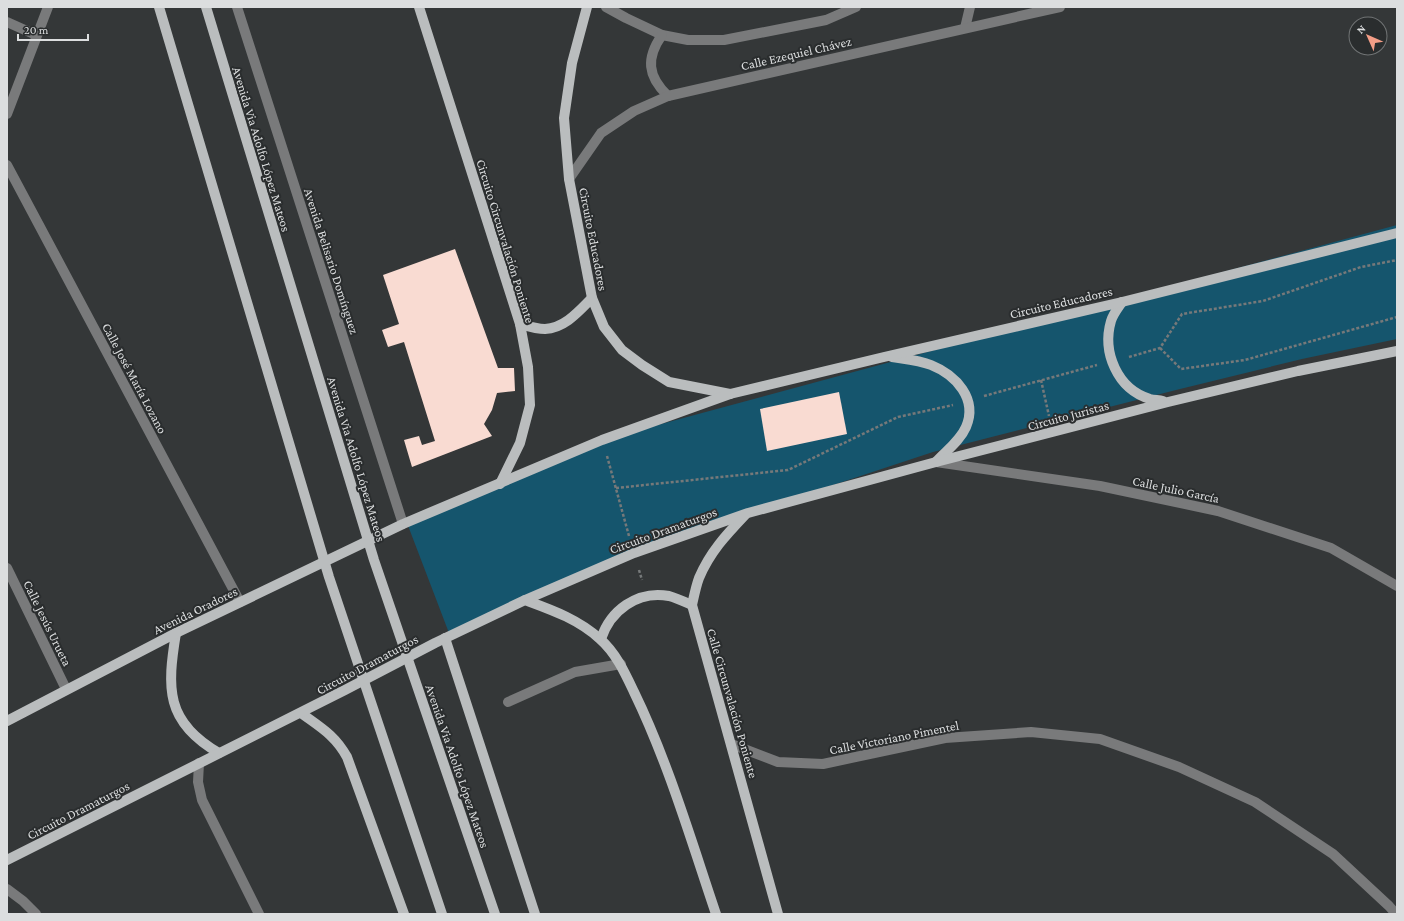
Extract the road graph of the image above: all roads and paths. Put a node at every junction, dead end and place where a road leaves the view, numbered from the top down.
1 (48, 7) edge
2 (159, 7) edge
3 (206, 7) edge
4 (237, 7) edge
5 (419, 7) edge
6 (587, 7) edge
7 (606, 7) edge
8 (856, 7) edge
9 (970, 7) edge
10 (1060, 7) edge
11 (7, 22) edge
12 (965, 28) junction
13 (36, 35) junction
14 (662, 35) junction
15 (668, 96) junction
16 (7, 114) edge
17 (7, 165) edge
18 (569, 179) junction
19 (1397, 233) edge
20 (1397, 260) edge
21 (592, 298) junction
22 (1122, 302) junction
23 (1397, 317) edge
24 (520, 324) junction
25 (1160, 348) junction
26 (1397, 350) edge
27 (884, 357) junction
28 (1111, 361) junction
29 (1041, 380) junction
30 (730, 394) junction
31 (969, 401) junction
32 (1168, 402) junction
33 (1053, 432) junction
34 (602, 440) junction
35 (936, 462) junction
36 (500, 484) junction
37 (616, 488) junction
38 (748, 513) junction
39 (400, 525) junction
40 (634, 553) junction
41 (7, 568) edge
42 (643, 584) dead end
43 (1397, 586) edge
44 (525, 600) junction
45 (240, 602) junction
46 (692, 605) junction
47 (176, 633) junction
48 (445, 638) junction
49 (601, 639) junction
50 (621, 664) junction
51 (66, 689) junction
52 (508, 702) dead end
53 (301, 713) junction
54 (7, 721) edge
55 (731, 744) junction
56 (219, 753) junction
57 (198, 763) junction
58 (7, 860) edge
59 (7, 889) edge
60 (36, 914) edge
61 (259, 914) edge
62 (404, 914) edge
63 (442, 914) edge
64 (495, 914) edge
65 (534, 914) edge
66 (716, 914) edge
67 (778, 914) edge
68 (1396, 914) edge

1 - 13 street
2 - 63 main road
3 - 64 main road, Avenida Via Adolfo López Mateos
4 - 39 street, Avenida Belisario Domínguez
5 - 24 main road, Circuito Circunvalación Poniente
6 - 18 main road, Circuito Educadores
7 - 14 street
8 - 14 street
9 - 12 street
10 - 12 street, Calle Ezequiel Chávez
11 - 13 street
12 - 15 street, Calle Ezequiel Chávez
13 - 16 street
14 - 15 street
15 - 18 street, Calle Ezequiel Chávez
17 - 45 street, Calle José María Lozano
18 - 21 main road, Circuito Educadores
19 - 22 main road, Circuito Educadores
20 - 25 path
21 - 24 main road
21 - 30 main road, Circuito Educadores
22 - 27 main road, Circuito Educadores
22 - 28 main road
23 - 25 path
24 - 36 main road, Circuito Circunvalación Poniente
25 - 28 path
26 - 32 main road, Circuito Juristas
27 - 30 main road, Circuito Educadores
27 - 31 main road
28 - 29 path
28 - 32 main road
29 - 31 path
29 - 33 path
30 - 34 main road, Circuito Educadores
31 - 35 main road
31 - 37 path
32 - 33 main road, Circuito Juristas
33 - 35 main road, Circuito Juristas
34 - 36 main road, Circuito Educadores
34 - 37 path
35 - 38 main road, Circuito Juristas
35 - 43 street, Calle Julio García
36 - 39 main road, Circuito Educadores
37 - 40 path
38 - 40 main road, Circuito Dramaturgos
38 - 46 main road
39 - 45 main road, Avenida Oradores
40 - 42 path
40 - 44 main road, Circuito Dramaturgos
41 - 51 street, Calle Jesús Urueta
44 - 48 main road, Circuito Dramaturgos
44 - 49 main road
45 - 47 main road, Avenida Oradores
46 - 49 main road
46 - 55 main road, Calle Circunvalación Poniente
47 - 51 main road, Avenida Oradores
47 - 56 main road
48 - 53 main road, Circuito Dramaturgos
48 - 65 main road
49 - 50 main road
50 - 52 street
50 - 66 main road
51 - 54 main road, Avenida Oradores
53 - 56 main road, Circuito Dramaturgos
53 - 62 main road
55 - 67 main road, Calle Circunvalación Poniente
55 - 68 street, Calle Victoriano Pimentel
56 - 57 main road, Circuito Dramaturgos
57 - 58 main road, Circuito Dramaturgos
57 - 61 street
59 - 60 street

